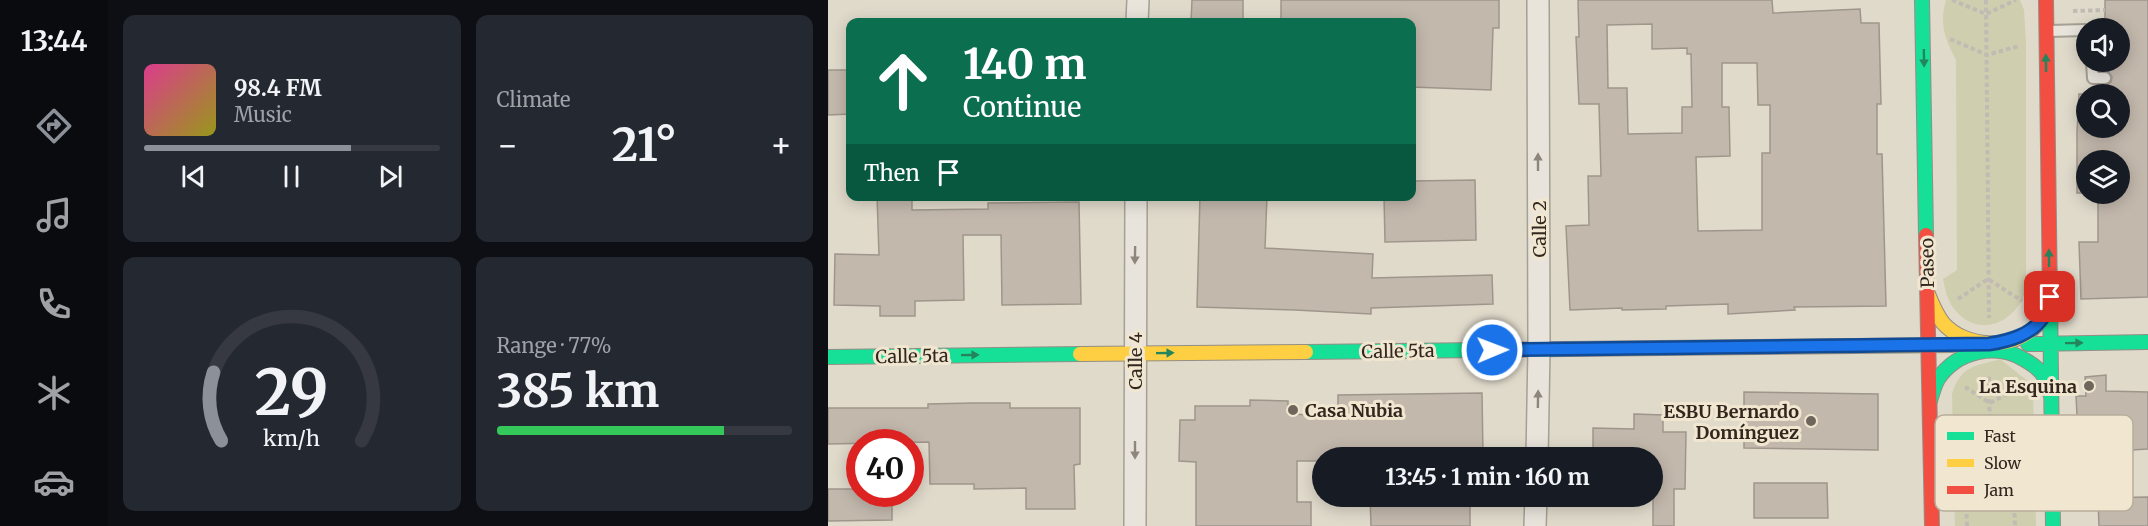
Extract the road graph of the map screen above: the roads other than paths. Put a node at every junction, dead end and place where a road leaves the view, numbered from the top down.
1 (1138, 0) edge
2 (1538, 0) edge
3 (2046, 0) edge
4 (1923, 3) edge
5 (1137, 18) edge
6 (2076, 30) edge
7 (2046, 31) junction
8 (2093, 72) edge
9 (2105, 78) dead end
10 (1136, 201) edge
11 (1928, 294) junction
12 (2050, 297) junction
13 (2148, 342) edge
14 (2050, 344) junction
15 (1929, 345) junction
16 (1989, 346) junction
17 (1539, 349) junction
18 (1134, 354) junction
19 (828, 357) edge
20 (2051, 396) junction
21 (1930, 401) junction
22 (2051, 415) edge
23 (1537, 447) edge
24 (1536, 507) edge
25 (2053, 511) edge
26 (1135, 526) edge
27 (1535, 526) edge
28 (1932, 526) edge
29 (2053, 526) edge

1 - 5 street
17 -> 2 street, Calle 2
3 - 7 main road
4 -> 11 main road, Paseo
6 - 7 lane
12 -> 7 main road
8 - 9 lane
10 -> 18 street, Calle 4
11 - 15 main road, Paseo
11 - 16 main road
12 - 14 main road
12 - 16 main road
14 -> 13 main road, Calle 5ta
14 - 16 main road, Calle 5ta
14 - 20 main road
15 - 16 main road, Calle 5ta
15 - 17 main road, Calle 5ta
15 - 21 main road, Paseo
16 - 20 main road
16 - 21 main road
18 -> 17 main road, Calle 5ta
23 -> 17 street, Calle 2
19 -> 18 main road, Calle 5ta
18 -> 26 street, Calle 4
20 - 22 main road
21 - 28 main road, Paseo
24 - 27 street
25 - 29 main road

